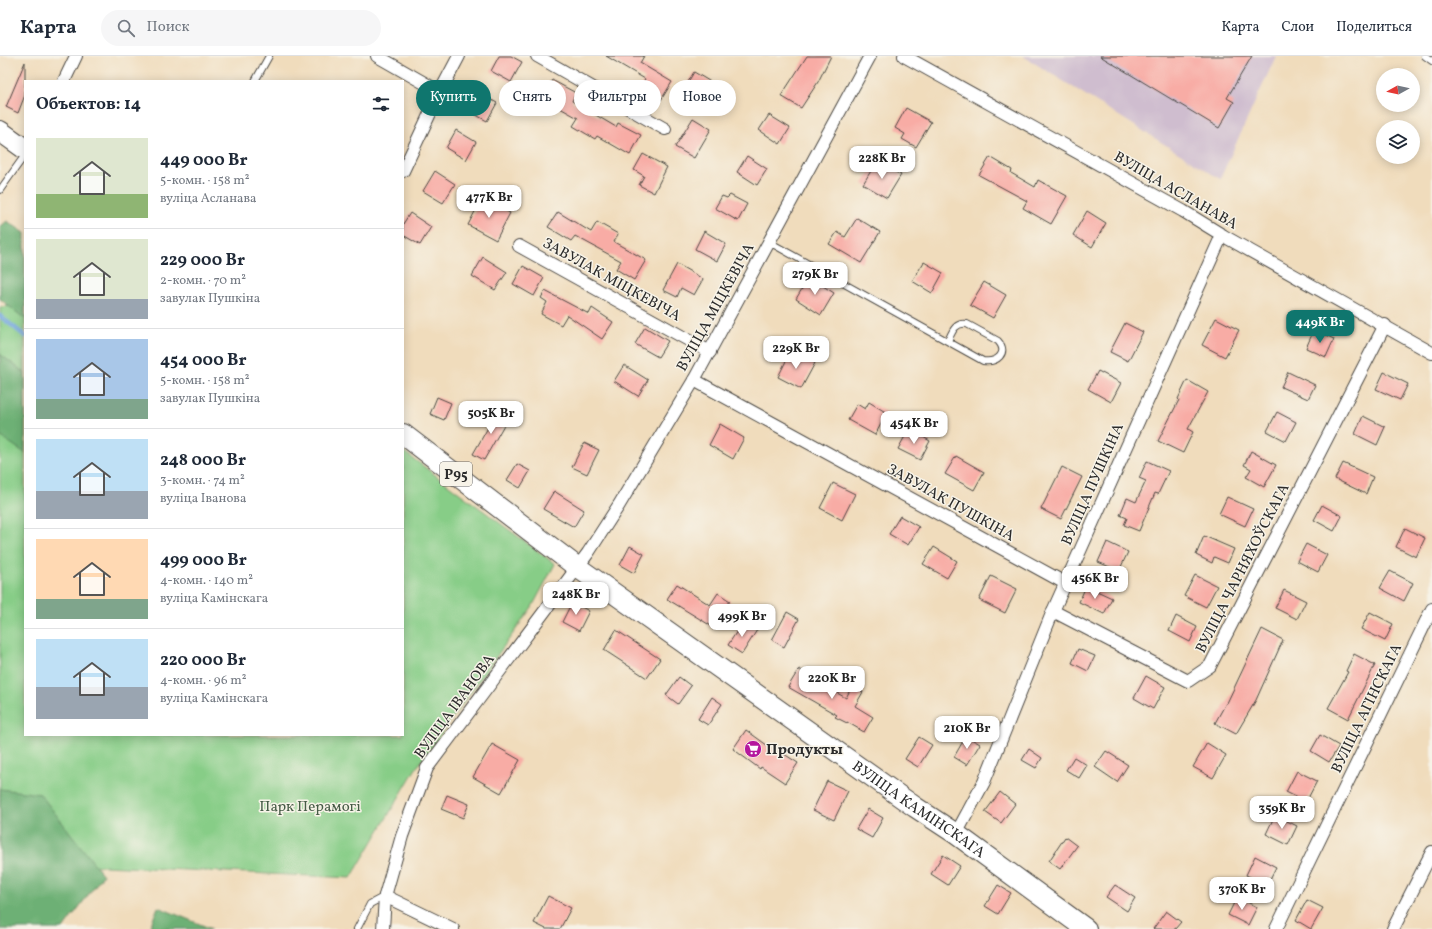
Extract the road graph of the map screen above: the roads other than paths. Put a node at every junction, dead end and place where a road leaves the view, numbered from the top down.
1 (76, 56) edge
2 (269, 56) edge
3 (377, 56) edge
4 (459, 56) edge
5 (538, 56) edge
6 (870, 56) edge
7 (904, 56) edge
8 (1425, 56) edge
9 (1432, 61) edge
10 (64, 80) edge
11 (256, 80) edge
12 (419, 80) edge
13 (446, 80) edge
14 (429, 116) edge
15 (665, 129) dead end
16 (0, 131) edge
17 (24, 149) edge
18 (24, 156) edge
19 (404, 170) edge
20 (0, 190) edge
21 (1222, 235) junction
22 (769, 242) junction
23 (519, 246) dead end
24 (1385, 326) junction
25 (948, 341) junction
26 (710, 352) junction
27 (1432, 353) edge
28 (694, 380) junction
29 (404, 435) edge
30 (577, 567) junction
31 (1065, 583) junction
32 (1432, 609) edge
33 (1053, 611) junction
34 (956, 834) junction
35 (1432, 852) edge
36 (385, 896) junction
37 (357, 929) edge
38 (383, 929) edge
39 (453, 929) edge
40 (1086, 929) edge
41 (1276, 929) edge
42 (1393, 929) edge

1 - 10 street
2 - 11 lane
3 - 12 street
4 - 13 street
5 - 15 street
6 - 22 street, ВУЛІЦА МІЦКЕВІЧА
7 - 21 street, ВУЛІЦА АСЛАНАВА
8 - 9 lane
14 - 19 street
16 - 17 main road
18 - 20 lane
21 - 24 street, ВУЛІЦА АСЛАНАВА
21 - 31 street, ВУЛІЦА ПУШКІНА
22 - 25 lane
22 - 26 street, ВУЛІЦА МІЦКЕВІЧА
23 - 26 street, ЗАВУЛАК МІЦКЕВІЧА
24 - 27 street, ВУЛІЦА АСЛАНАВА
24 - 33 street, ВУЛІЦА ЧАРНЯХОЎСКАГА
25 - 25 lane
26 - 28 street, ВУЛІЦА МІЦКЕВІЧА
28 - 30 street, ВУЛІЦА МІЦКЕВІЧА
28 - 31 street, ЗАВУЛАК ПУШКІНА
29 - 30 main road, ВУЛІЦА КАМІНСКАГА / Р95
30 - 34 main road, ВУЛІЦА КАМІНСКАГА / Р95
30 - 36 street, ВУЛІЦА ІВАНОВА
31 - 33 street, ВУЛІЦА ПУШКІНА
32 - 41 street, ВУЛІЦА АГІНСКАГА
33 - 34 street, ВУЛІЦА ПУШКІНА
34 - 40 main road, ВУЛІЦА КАМІНСКАГА / Р95
35 - 42 street
36 - 37 lane
36 - 38 street, ВУЛІЦА ІВАНОВА
36 - 39 street

